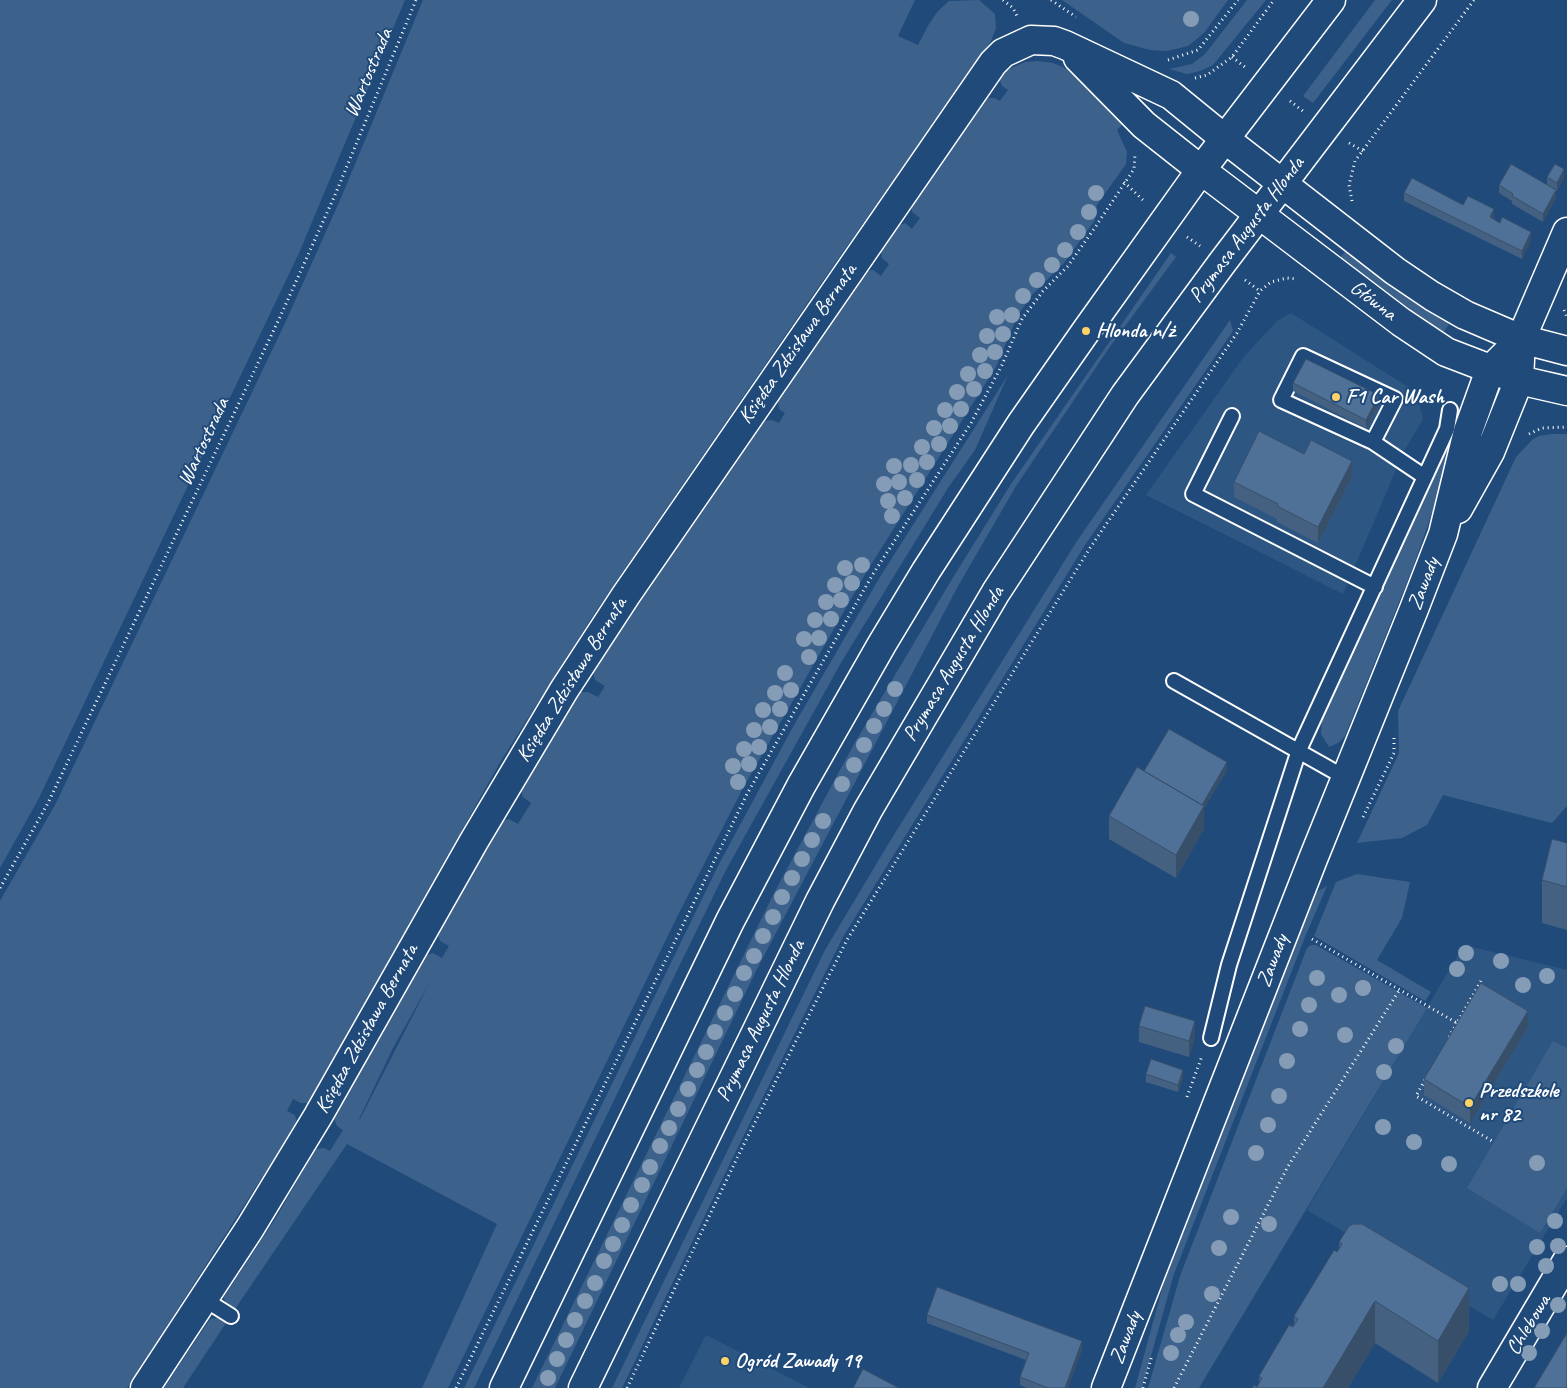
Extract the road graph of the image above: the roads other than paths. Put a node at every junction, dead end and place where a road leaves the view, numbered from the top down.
1 (1331, 0) edge
2 (1422, 0) edge
3 (1065, 45) junction
4 (1172, 95) joint
5 (1225, 138) junction
6 (1201, 170) junction
7 (1282, 183) junction
8 (1258, 216) junction
9 (1567, 232) edge
10 (1520, 339) junction
11 (1567, 351) edge
12 (1490, 370) junction
13 (1519, 380) junction
14 (1567, 391) edge
15 (1450, 410) dead end
16 (1232, 416) dead end
17 (1457, 430) junction
18 (1373, 442) junction
19 (1425, 477) junction
20 (1443, 534) junction
21 (1375, 587) junction
22 (1174, 681) dead end
23 (1299, 750) junction
24 (1346, 778) junction
25 (1210, 1038) dead end
26 (1567, 1261) edge
27 (204, 1299) junction
28 (231, 1316) dead end
29 (145, 1388) edge
30 (504, 1388) edge
31 (583, 1388) edge
32 (1106, 1388) edge
33 (1492, 1388) edge

1 - 5 street
2 - 7 street, Prymasa Augusta Hlonda
3 - 4 street, Księdza Zdzisława Bernata
3 - 6 street, Główna
3 - 27 street, Księdza Zdzisława Bernata
4 - 5 street, Główna
5 - 6 street
5 - 7 street, Główna
6 - 8 street, Główna
6 - 30 street
7 - 8 street, Prymasa Augusta Hlonda
7 - 10 street, Główna
8 - 12 street, Główna
8 - 31 street, Prymasa Augusta Hlonda
9 - 10 street, Zawady
10 - 11 street, Główna
10 - 12 street, Zawady
10 - 13 street, Zawady
12 - 13 street, Główna
12 - 17 street, Zawady
13 - 14 street, Główna
13 - 20 street, Zawady
15 - 17 lane
16 - 21 lane
17 - 19 lane
17 - 20 street, Zawady
18 - 18 lane
18 - 19 lane
19 - 21 lane
20 - 24 street, Zawady
21 - 23 lane
22 - 23 lane
23 - 24 lane
23 - 25 lane
24 - 32 street, Zawady
26 - 33 street, Chlebowa
27 - 28 lane
27 - 29 street, Księdza Zdzisława Bernata

